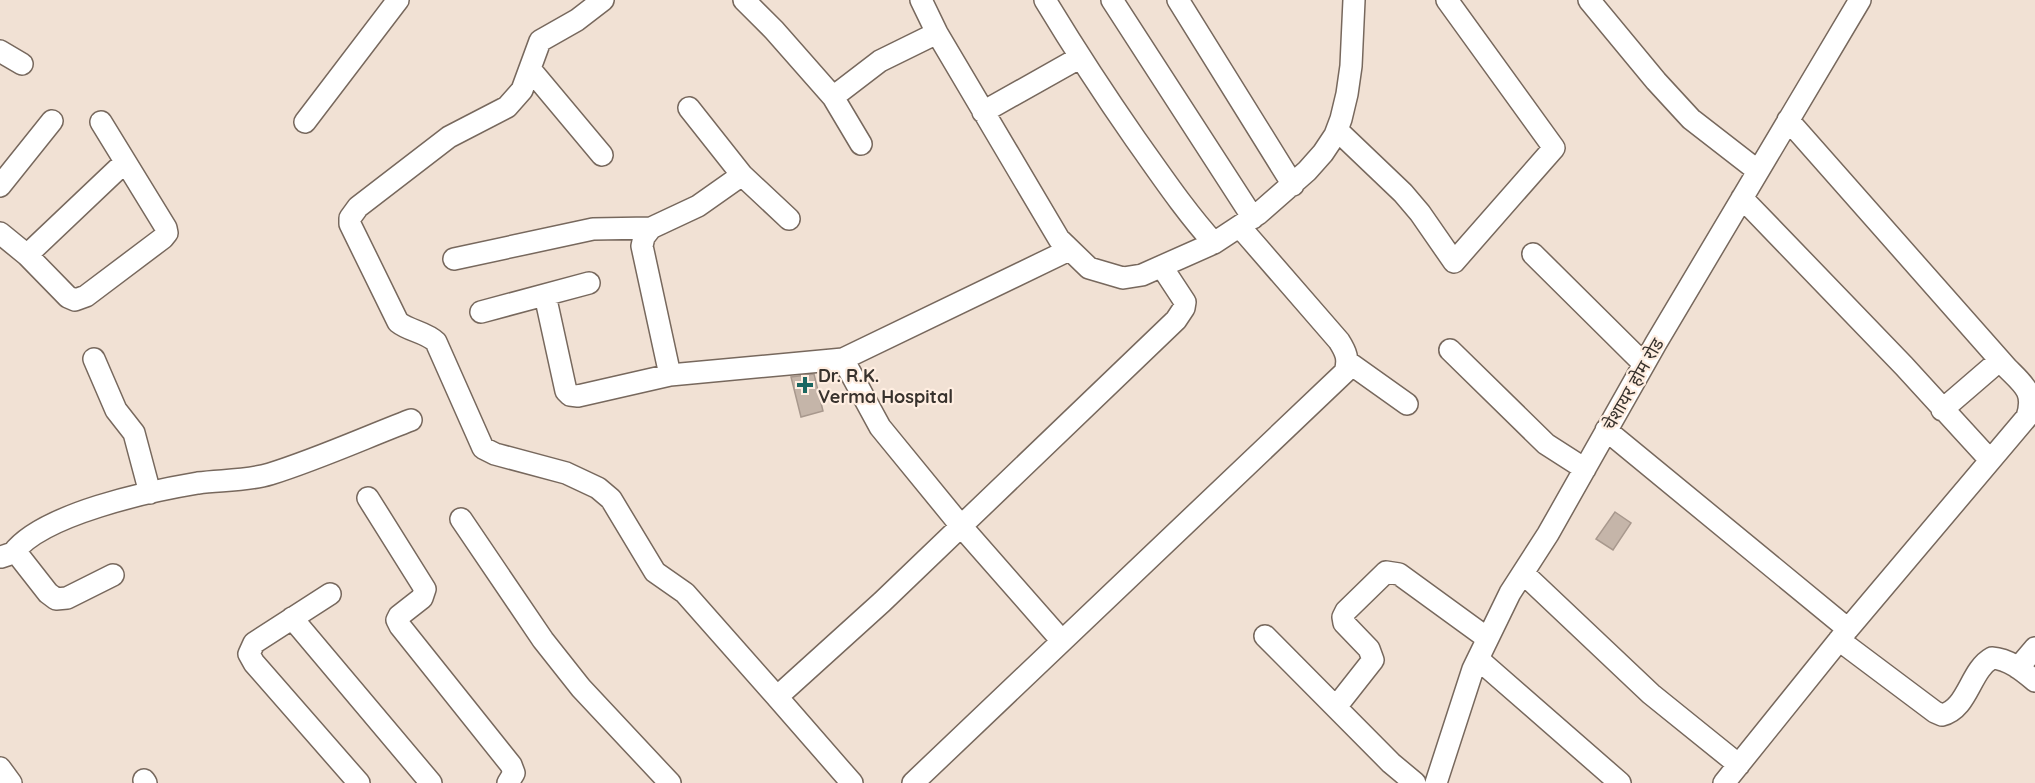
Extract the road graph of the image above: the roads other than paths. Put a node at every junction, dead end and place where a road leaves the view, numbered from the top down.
1 (398, 0) edge
2 (603, 0) edge
3 (744, 0) edge
4 (921, 0) edge
5 (1046, 0) edge
6 (1112, 0) edge
7 (1178, 0) edge
8 (1354, 0) edge
9 (1447, 0) edge
10 (1860, 0) edge
11 (1595, 2) edge
12 (937, 33) junction
13 (0, 51) edge
14 (1079, 58) junction
15 (22, 64) dead end
16 (530, 69) junction
17 (833, 96) junction
18 (689, 108) dead end
19 (983, 112) junction
20 (1788, 120) junction
21 (52, 122) dead end
22 (101, 122) dead end
23 (305, 122) dead end
24 (1337, 130) junction
25 (861, 144) dead end
26 (602, 155) dead end
27 (124, 163) junction
28 (1758, 171) junction
29 (742, 175) junction
30 (1293, 184) junction
31 (0, 186) edge
32 (1742, 198) junction
33 (789, 219) dead end
34 (1246, 223) junction
35 (651, 228) junction
36 (0, 233) edge
37 (1214, 243) junction
38 (1069, 250) junction
39 (1533, 254) dead end
40 (27, 255) junction
41 (454, 259) dead end
42 (1162, 267) junction
43 (589, 284) dead end
44 (545, 295) junction
45 (481, 312) dead end
46 (1450, 350) dead end
47 (94, 359) dead end
48 (843, 359) junction
49 (2000, 360) junction
50 (1348, 362) junction
51 (1644, 364) junction
52 (670, 375) junction
53 (1407, 404) dead end
54 (1942, 410) junction
55 (411, 420) dead end
56 (1606, 430) junction
57 (1990, 460) junction
58 (1585, 469) junction
59 (150, 493) junction
60 (368, 498) dead end
61 (461, 519) dead end
62 (961, 526) junction
63 (7, 555) edge
64 (1523, 573) junction
65 (113, 575) dead end
66 (330, 594) dead end
67 (292, 618) junction
68 (1843, 635) junction
69 (1265, 636) dead end
70 (1487, 638) junction
71 (1062, 641) junction
72 (2035, 648) edge
73 (1478, 658) junction
74 (2018, 668) junction
75 (2035, 681) edge
76 (777, 697) junction
77 (1336, 707) junction
78 (1738, 765) junction
79 (0, 768) edge
80 (10, 783) edge
81 (359, 783) edge
82 (431, 783) edge
83 (508, 783) edge
84 (670, 783) edge
85 (852, 783) edge
86 (913, 783) edge
87 (1415, 783) edge
88 (1436, 783) edge
89 (1620, 783) edge
90 (1724, 783) edge

1 - 23 street
2 - 16 street
3 - 17 street
4 - 12 street
5 - 14 street
6 - 34 street
7 - 30 street
8 - 24 street
9 - 24 street
10 - 20 street, चेशायर होम रोड
11 - 28 street
12 - 17 street
12 - 19 street
13 - 15 street
14 - 19 street
14 - 37 street
16 - 26 street
16 - 76 street
17 - 25 street
18 - 29 street
19 - 38 street
20 - 28 street, चेशायर होम रोड
20 - 49 street
21 - 31 street
22 - 27 street
24 - 30 street
27 - 40 street
27 - 40 street
28 - 32 street, चेशायर होम रोड
29 - 33 street
29 - 35 street
30 - 34 street
32 - 51 street, चेशायर होम रोड
32 - 54 street
34 - 37 street
34 - 50 street
35 - 41 street
35 - 52 street
36 - 40 street
37 - 42 street
38 - 42 street
38 - 48 street
39 - 51 street
42 - 62 street
43 - 44 street
44 - 45 street
44 - 52 street
46 - 58 street
47 - 59 street
48 - 52 street
48 - 62 street
49 - 54 street
49 - 57 street
50 - 53 street
50 - 71 street
51 - 56 street, चेशायर होम रोड
54 - 57 street
55 - 59 street
56 - 58 street, चेशायर होम रोड
56 - 68 street
57 - 68 street
58 - 64 street, चेशायर होम रोड
59 - 63 street
60 - 83 street
61 - 84 street
62 - 71 street
62 - 76 street
63 - 65 street
64 - 70 street, चेशायर होम रोड
64 - 78 street
66 - 67 street
67 - 81 street
67 - 82 street
68 - 74 street
68 - 78 street
69 - 77 street
70 - 73 street, चेशायर होम रोड
70 - 77 street
71 - 86 street
72 - 74 street
73 - 88 street, चेशायर होम रोड
73 - 89 street
74 - 75 street
76 - 85 street
77 - 87 street
78 - 90 street
79 - 80 street

